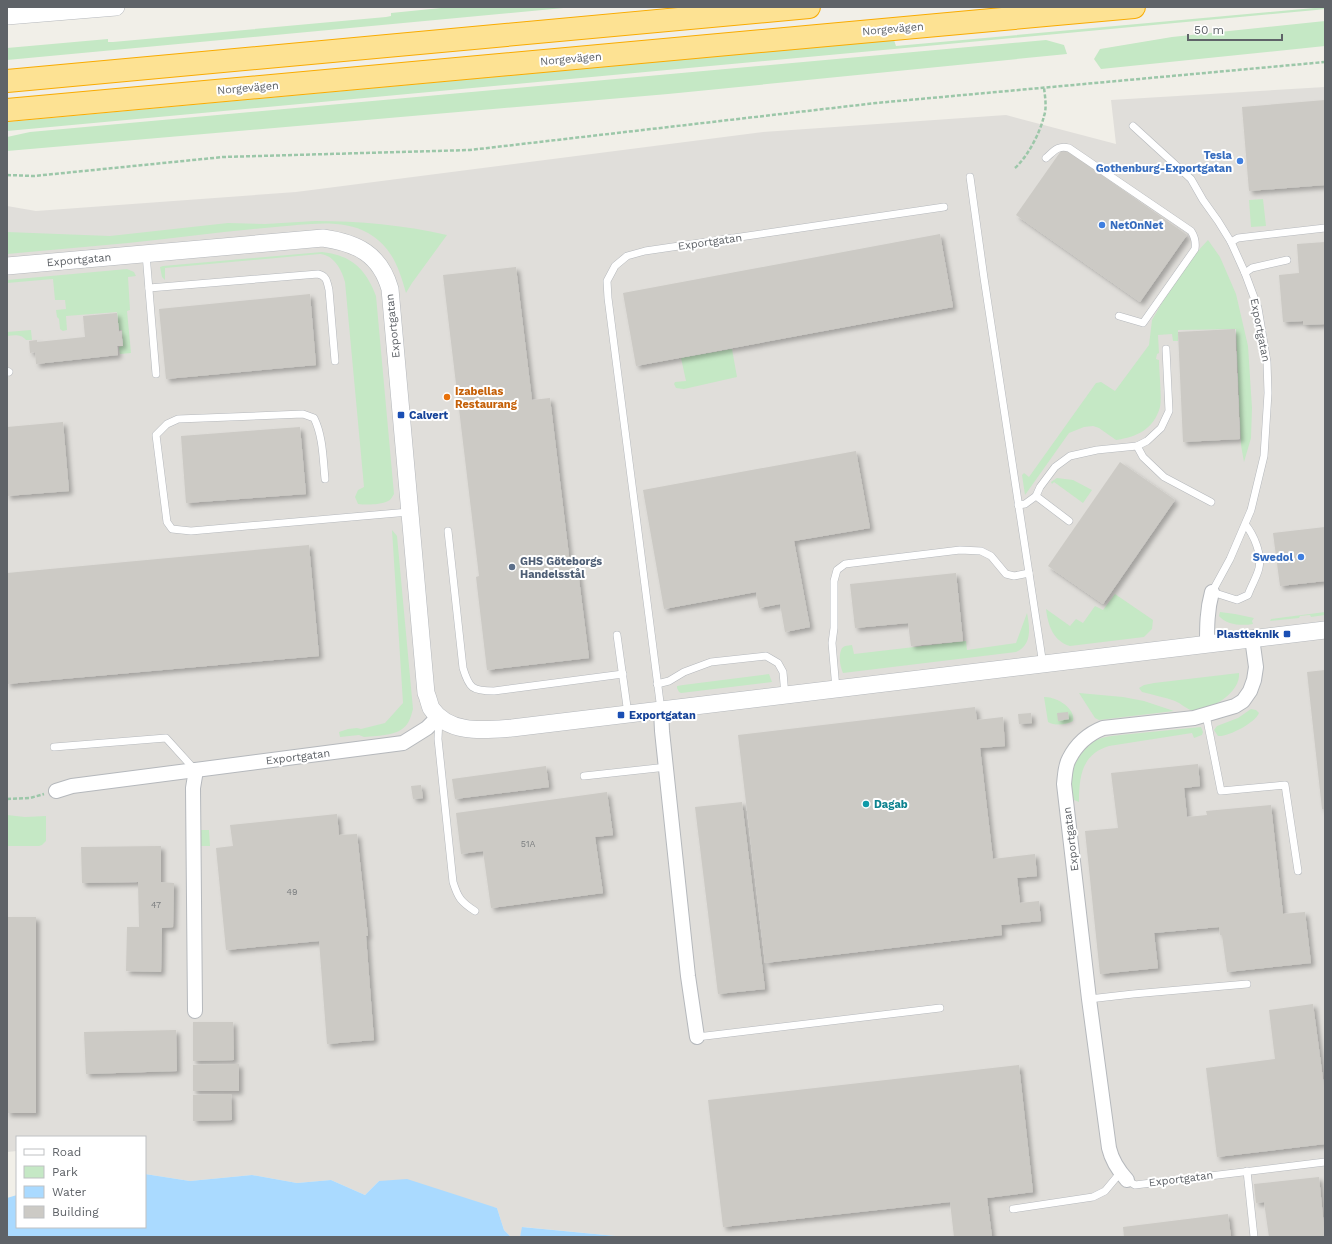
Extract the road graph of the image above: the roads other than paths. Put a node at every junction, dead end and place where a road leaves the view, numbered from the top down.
1 (116, 7) edge
2 (809, 7) edge
3 (1134, 7) edge
4 (7, 16) edge
5 (7, 81) edge
6 (7, 110) edge
7 (1133, 126) dead end
8 (1046, 158) dead end
9 (970, 177) dead end
10 (944, 207) dead end
11 (1325, 228) edge
12 (1231, 242) junction
13 (146, 254) junction
14 (1287, 260) dead end
15 (7, 266) edge
16 (1245, 273) junction
17 (149, 288) junction
18 (1119, 316) dead end
19 (1166, 349) dead end
20 (335, 361) dead end
21 (156, 374) dead end
22 (1137, 446) junction
23 (325, 479) dead end
24 (1036, 496) junction
25 (1211, 502) dead end
26 (1018, 505) junction
27 (410, 512) junction
28 (1069, 521) dead end
29 (1245, 524) junction
30 (448, 531) dead end
31 (1028, 573) junction
32 (1212, 592) junction
33 (1325, 630) edge
34 (617, 635) dead end
35 (1252, 638) junction
36 (1207, 644) junction
37 (1043, 665) junction
38 (623, 674) junction
39 (657, 684) junction
40 (836, 689) junction
41 (785, 696) junction
42 (661, 710) junction
43 (628, 714) junction
44 (1206, 715) junction
45 (439, 716) junction
46 (54, 747) dead end
47 (667, 767) junction
48 (196, 770) junction
49 (584, 776) dead end
50 (56, 791) road end
51 (1298, 871) dead end
52 (475, 911) dead end
53 (1247, 984) dead end
54 (1089, 999) junction
55 (940, 1008) dead end
56 (195, 1011) dead end
57 (697, 1037) joint
58 (1325, 1162) edge
59 (1247, 1171) junction
60 (1123, 1177) junction
61 (1013, 1209) dead end
62 (1254, 1237) edge

1 - 4 street
2 - 5 highway
3 - 6 highway, Norgevägen
7 - 12 lane, Exportgatan
8 - 18 lane
9 - 26 lane
10 - 39 lane, Exportgatan
11 - 12 lane
12 - 16 lane, Exportgatan
13 - 15 street, Exportgatan
13 - 17 lane
13 - 27 street, Exportgatan
14 - 16 lane
16 - 29 lane, Exportgatan
17 - 20 lane
17 - 21 lane
19 - 22 lane
22 - 24 lane
22 - 25 lane
23 - 27 lane
24 - 26 lane
24 - 28 lane
26 - 31 lane
27 - 45 street, Exportgatan
29 - 32 lane, Exportgatan
29 - 32 lane
30 - 38 lane
31 - 37 lane
31 - 40 lane
32 - 36 street, Exportgatan
33 - 35 street, Exportgatan
34 - 38 lane
35 - 36 street, Exportgatan
35 - 44 street, Exportgatan
36 - 37 street, Exportgatan
37 - 40 street, Exportgatan
38 - 43 lane
39 - 41 lane
39 - 42 lane, Exportgatan
40 - 41 street, Exportgatan
41 - 42 street, Exportgatan
42 - 43 street, Exportgatan
42 - 47 street, Exportgatan
43 - 45 street, Exportgatan
44 - 51 lane
44 - 54 street, Exportgatan
45 - 48 street, Exportgatan
45 - 52 lane
46 - 48 lane
47 - 49 lane
47 - 57 street, Exportgatan
48 - 50 street, Exportgatan
48 - 56 street
53 - 54 lane
54 - 60 street, Exportgatan
55 - 57 lane
58 - 59 lane, Exportgatan
59 - 60 lane, Exportgatan
59 - 62 lane
60 - 61 lane

